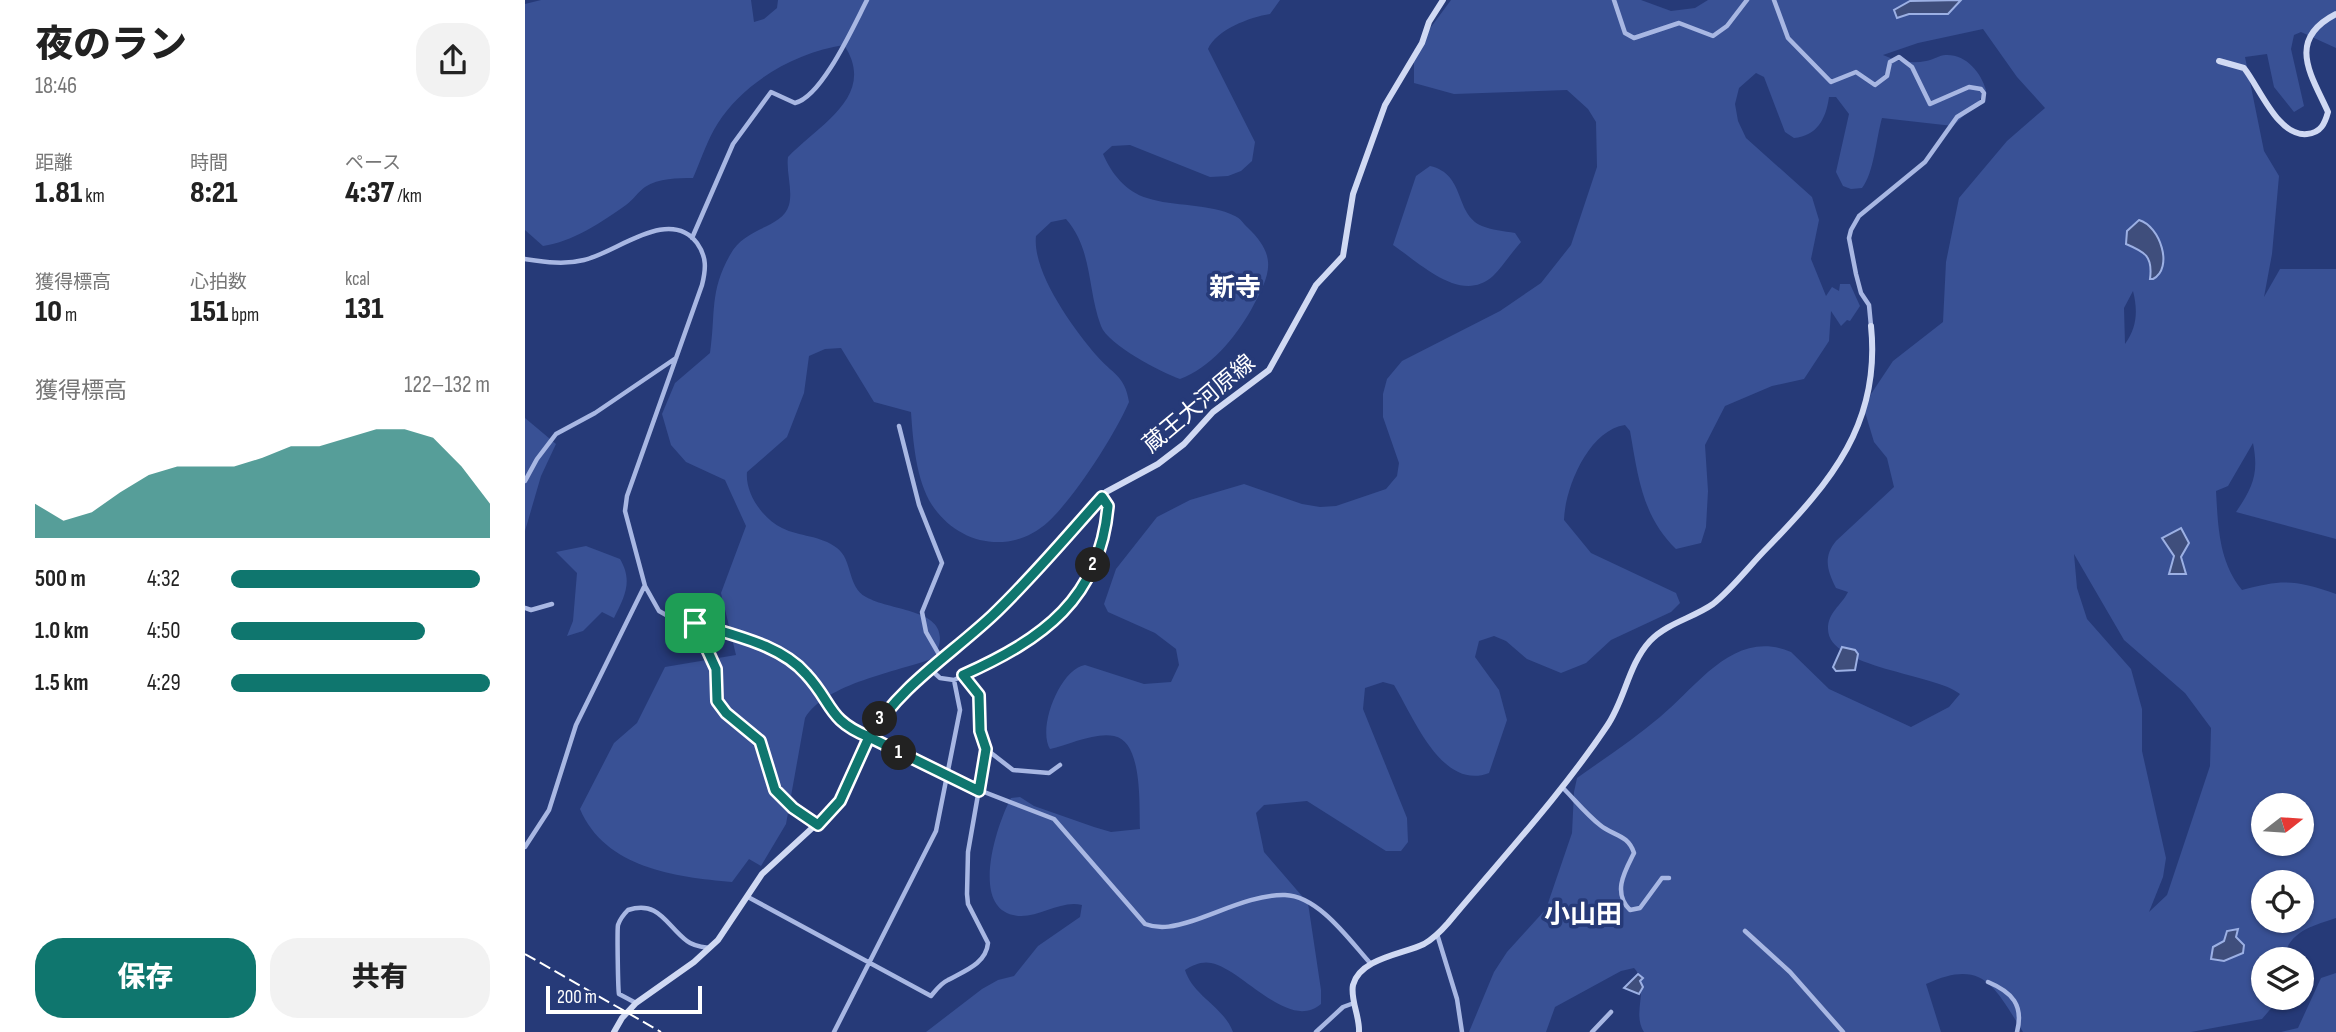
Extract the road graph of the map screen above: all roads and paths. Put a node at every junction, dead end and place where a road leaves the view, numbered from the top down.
1 (867, 0) edge
2 (1443, 0) edge
3 (1615, 0) edge
4 (1747, 0) edge
5 (1775, 0) edge
6 (2336, 14) edge
7 (2219, 61) dead end
8 (692, 238) junction
9 (525, 258) edge
10 (1871, 326) joint
11 (677, 358) junction
12 (899, 426) dead end
13 (525, 481) edge
14 (1102, 497) junction
15 (645, 586) junction
16 (552, 604) dead end
17 (525, 608) edge
18 (695, 623) junction
19 (671, 635) dead end
20 (941, 659) junction
21 (929, 668) junction
22 (963, 675) junction
23 (950, 680) junction
24 (869, 737) junction
25 (986, 749) junction
26 (1060, 765) dead end
27 (948, 778) junction
28 (1563, 788) junction
29 (979, 791) junction
30 (818, 825) junction
31 (525, 847) edge
32 (1669, 878) dead end
33 (748, 897) junction
34 (1745, 931) dead end
35 (1437, 934) junction
36 (709, 948) junction
37 (870, 961) junction
38 (1371, 965) junction
39 (1988, 982) dead end
40 (1355, 1002) junction
41 (636, 1003) junction
42 (1611, 1012) dead end
43 (614, 1032) edge
44 (834, 1032) edge
45 (1316, 1032) edge
46 (1359, 1032) edge
47 (1462, 1032) edge
48 (1592, 1032) edge
49 (1843, 1032) edge
50 (2017, 1032) edge

1 - 8 street
2 - 14 main road, 蔵王大河原線
3 - 4 street
5 - 10 street
6 - 7 main road
8 - 9 street
8 - 11 street
10 - 28 main road
11 - 13 street
11 - 15 street
12 - 20 street
14 - 20 main road, 蔵王大河原線
14 - 22 street
15 - 18 street
15 - 31 street
16 - 17 street
18 - 19 street
18 - 24 street
18 - 30 street
20 - 21 main road, 蔵王大河原線
21 - 23 street
21 - 24 main road, 蔵王大河原線
22 - 23 street
22 - 25 street
23 - 27 street
24 - 27 street
24 - 30 main road, 蔵王大河原線
25 - 26 street
25 - 29 street
27 - 29 street
27 - 37 street
28 - 32 street
28 - 35 main road
29 - 37 street
29 - 38 street
30 - 33 main road, 蔵王大河原線
33 - 36 main road, 蔵王大河原線
33 - 37 street
34 - 49 street
35 - 38 main road
35 - 47 street
36 - 41 main road, 蔵王大河原線
36 - 41 street
37 - 44 street
38 - 40 main road
39 - 50 street
40 - 45 street
40 - 46 main road
41 - 43 main road, 蔵王大河原線
42 - 48 street

